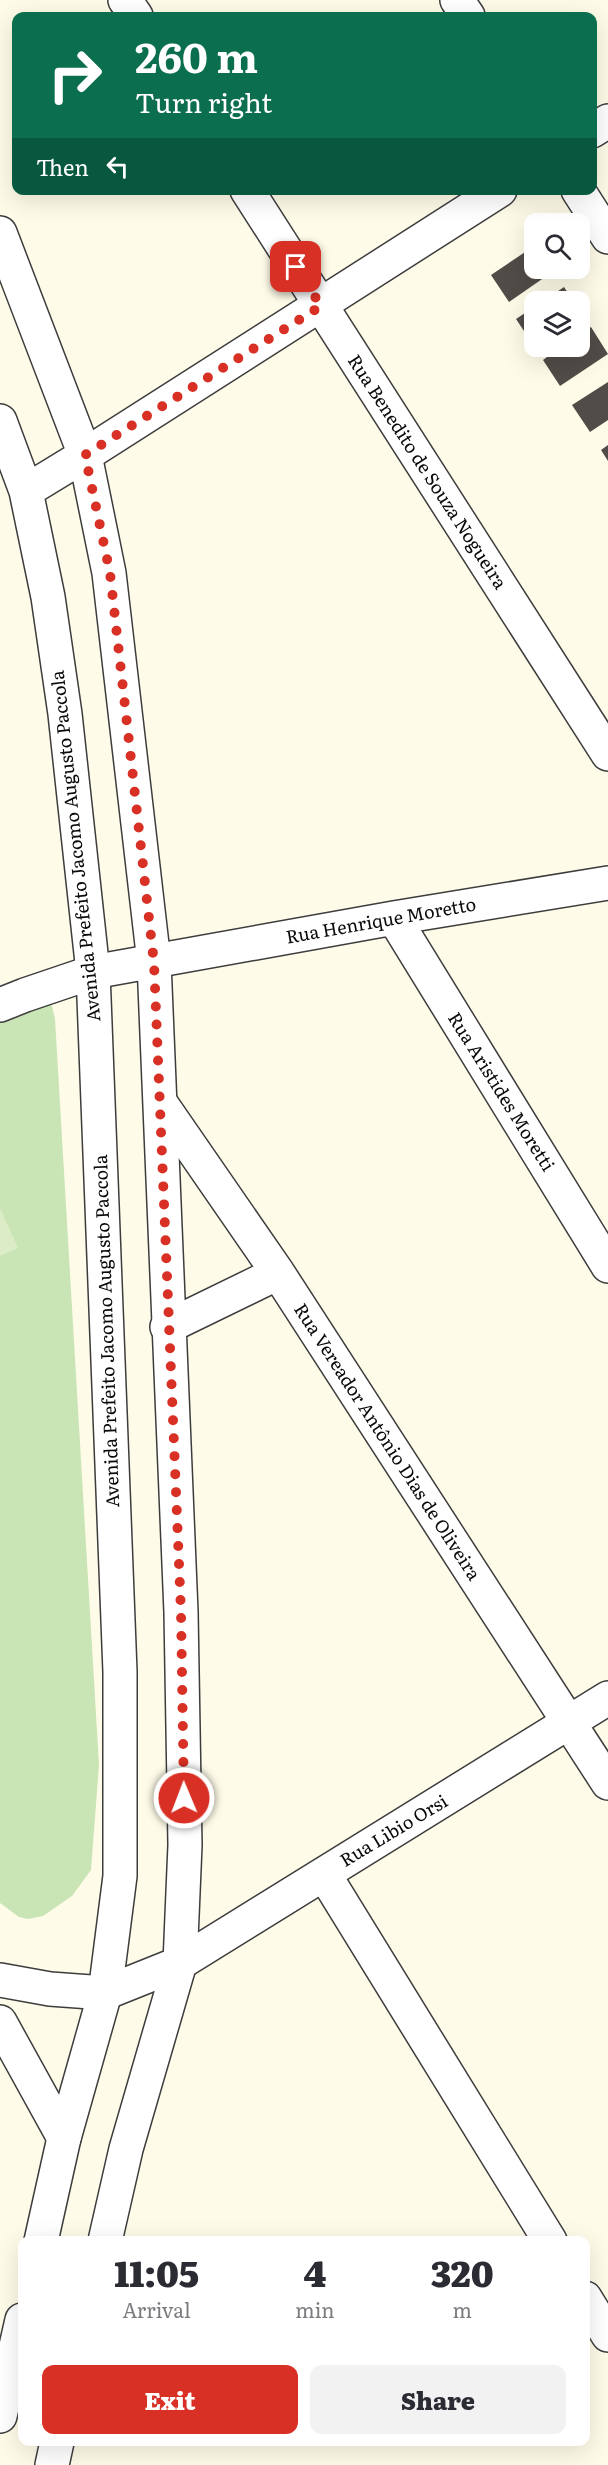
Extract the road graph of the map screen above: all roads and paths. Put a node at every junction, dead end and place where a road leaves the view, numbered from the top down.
1 (250, 195) edge
2 (492, 195) edge
3 (581, 195) edge
4 (0, 233) edge
5 (608, 237) edge
6 (321, 306) junction
7 (0, 421) edge
8 (85, 455) junction
9 (26, 491) junction
10 (608, 754) edge
11 (608, 883) edge
12 (394, 918) junction
13 (154, 963) junction
14 (93, 972) junction
15 (0, 1005) edge
16 (162, 1105) junction
17 (608, 1266) edge
18 (278, 1273) junction
19 (167, 1327) junction
20 (608, 1698) edge
21 (569, 1724) junction
22 (608, 1784) edge
23 (324, 1874) junction
24 (180, 1963) junction
25 (0, 1980) edge
26 (105, 1993) junction
27 (0, 2022) edge
28 (64, 2138) junction
29 (43, 2236) edge
30 (106, 2236) edge
31 (547, 2236) edge
32 (590, 2306) edge
33 (608, 2335) edge
34 (18, 2336) edge
35 (2, 2402) edge
36 (56, 2446) edge
37 (52, 2465) edge

1 - 6 street, Rua Benedito de Souza Nogueira
2 - 6 street
3 - 5 street
4 - 8 street
6 - 8 street
6 - 10 street, Rua Benedito de Souza Nogueira
7 - 9 street, Avenida Prefeito Jacomo Augusto Paccola
8 - 9 street
8 - 13 street
9 - 14 street, Avenida Prefeito Jacomo Augusto Paccola
11 - 12 street, Rua Henrique Moretto
12 - 13 street, Rua Henrique Moretto
12 - 17 street, Rua Aristides Moretti
13 - 14 street, Rua Henrique Moretto
13 - 16 street
14 - 15 street, Rua Henrique Moretto
14 - 26 street, Avenida Prefeito Jacomo Augusto Paccola
16 - 18 street, Rua Vereador Antônio Dias de Oliveira
16 - 19 street
18 - 19 street
18 - 21 street, Rua Vereador Antônio Dias de Oliveira
19 - 24 street
20 - 21 street, Rua Libio Orsi
21 - 22 street, Rua Vereador Antônio Dias de Oliveira
21 - 23 street, Rua Libio Orsi
23 - 24 street, Rua Libio Orsi
23 - 31 street
24 - 26 street, Rua Libio Orsi
24 - 30 street
25 - 26 street
26 - 28 street, Avenida Prefeito Jacomo Augusto Paccola
27 - 28 street
28 - 29 street, Avenida Prefeito Jacomo Augusto Paccola
32 - 33 street
34 - 35 street
36 - 37 street

